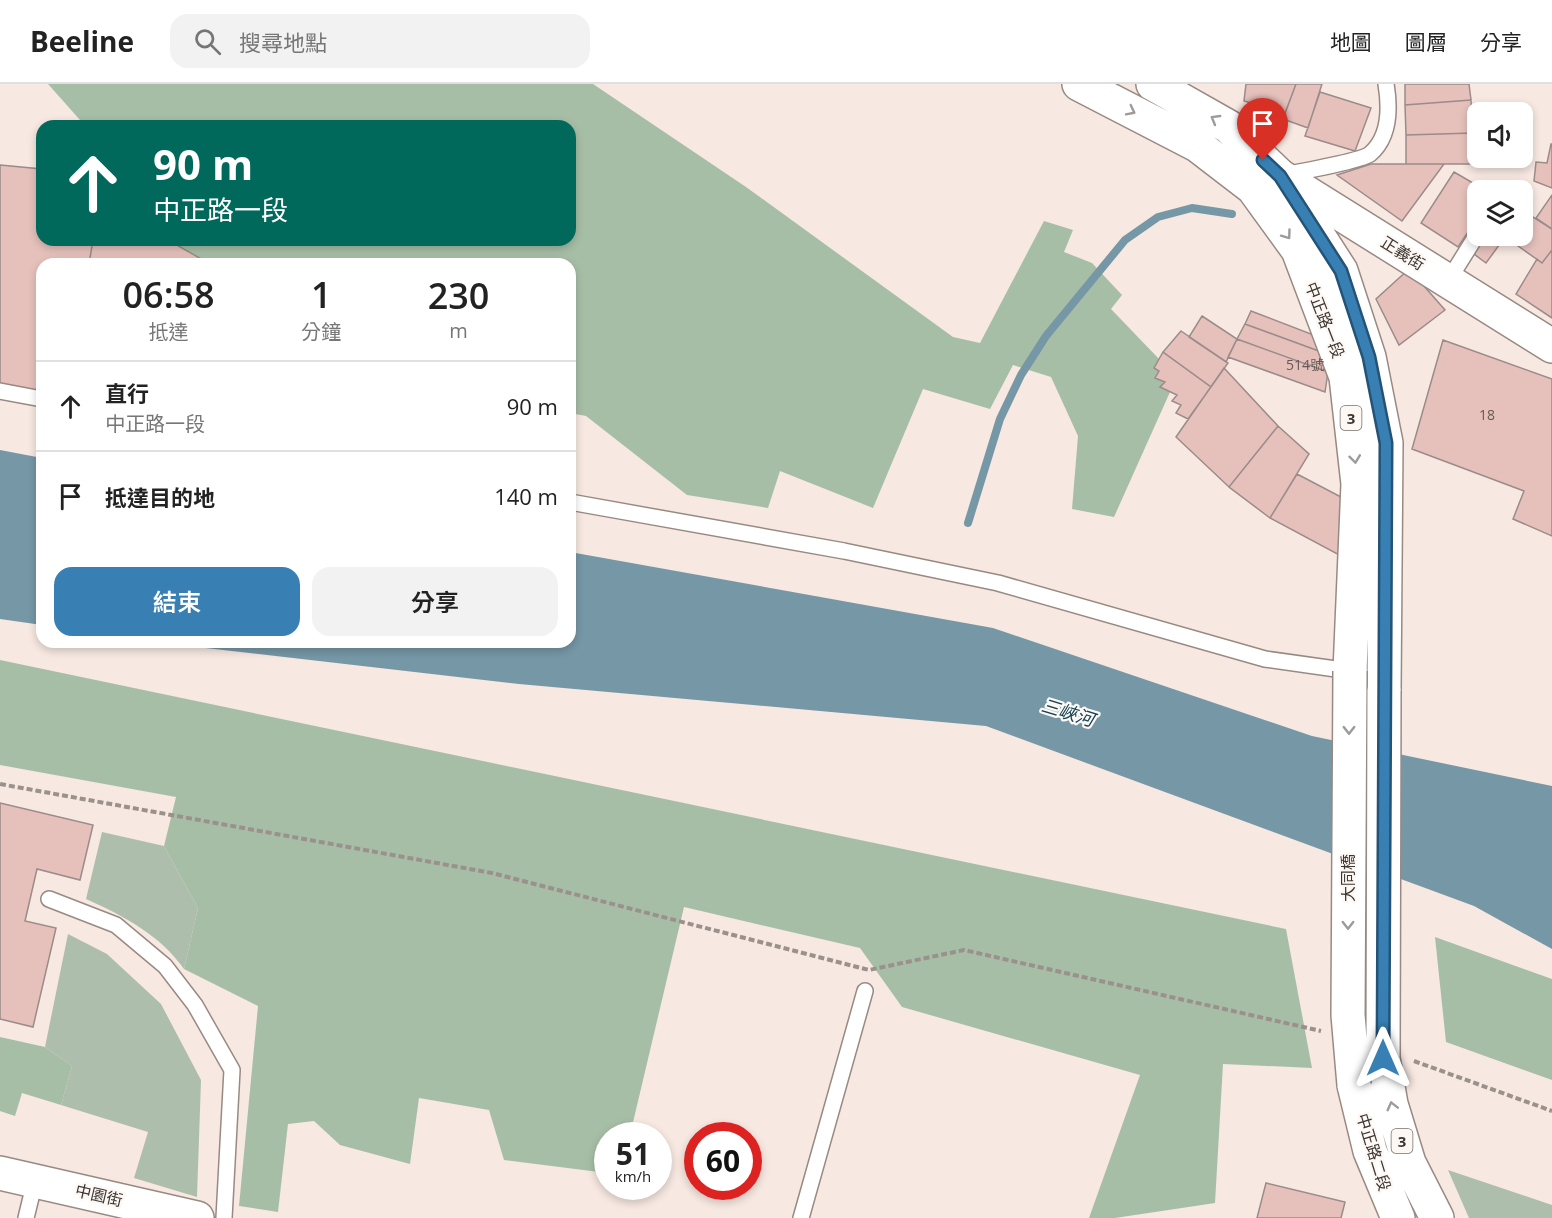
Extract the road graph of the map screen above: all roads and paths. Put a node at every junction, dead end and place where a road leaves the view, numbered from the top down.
1 (1079, 84) edge
2 (1153, 84) edge
3 (1386, 84) edge
4 (1267, 182) junction
5 (1470, 246) edge
6 (1448, 281) junction
7 (1552, 346) edge
8 (0, 391) edge
9 (36, 398) edge
10 (576, 503) edge
11 (1350, 671) junction
12 (0, 784) edge
13 (50, 899) dead end
14 (865, 991) dead end
15 (1323, 1031) dead end
16 (1398, 1059) junction
17 (1354, 1085) joint
18 (1552, 1111) edge
19 (0, 1173) edge
20 (35, 1181) junction
21 (26, 1218) edge
22 (197, 1218) edge
23 (224, 1218) edge
24 (801, 1218) edge
25 (1398, 1218) edge
26 (1437, 1218) edge

1 -> 4 main road, 中正路一段 / 3
4 -> 2 main road, 中正路一段 / 3
3 - 4 lane
4 - 6 main road, 正義街
4 -> 11 main road, 中正路一段 / 3
4 - 16 main road, 中正路一段 / 3, bridge
5 - 6 lane
6 - 7 main road, 正義街
8 - 9 lane
10 - 11 lane
11 -> 17 main road, 大同橋 / 3, bridge
12 - 15 path
13 - 23 lane
14 - 24 lane
16 - 18 path
26 -> 16 main road, 中正路二段 / 3
17 - 25 main road, 中正路二段 / 3
19 - 20 main road, 中園街
20 - 21 lane
20 - 22 main road, 中園街

